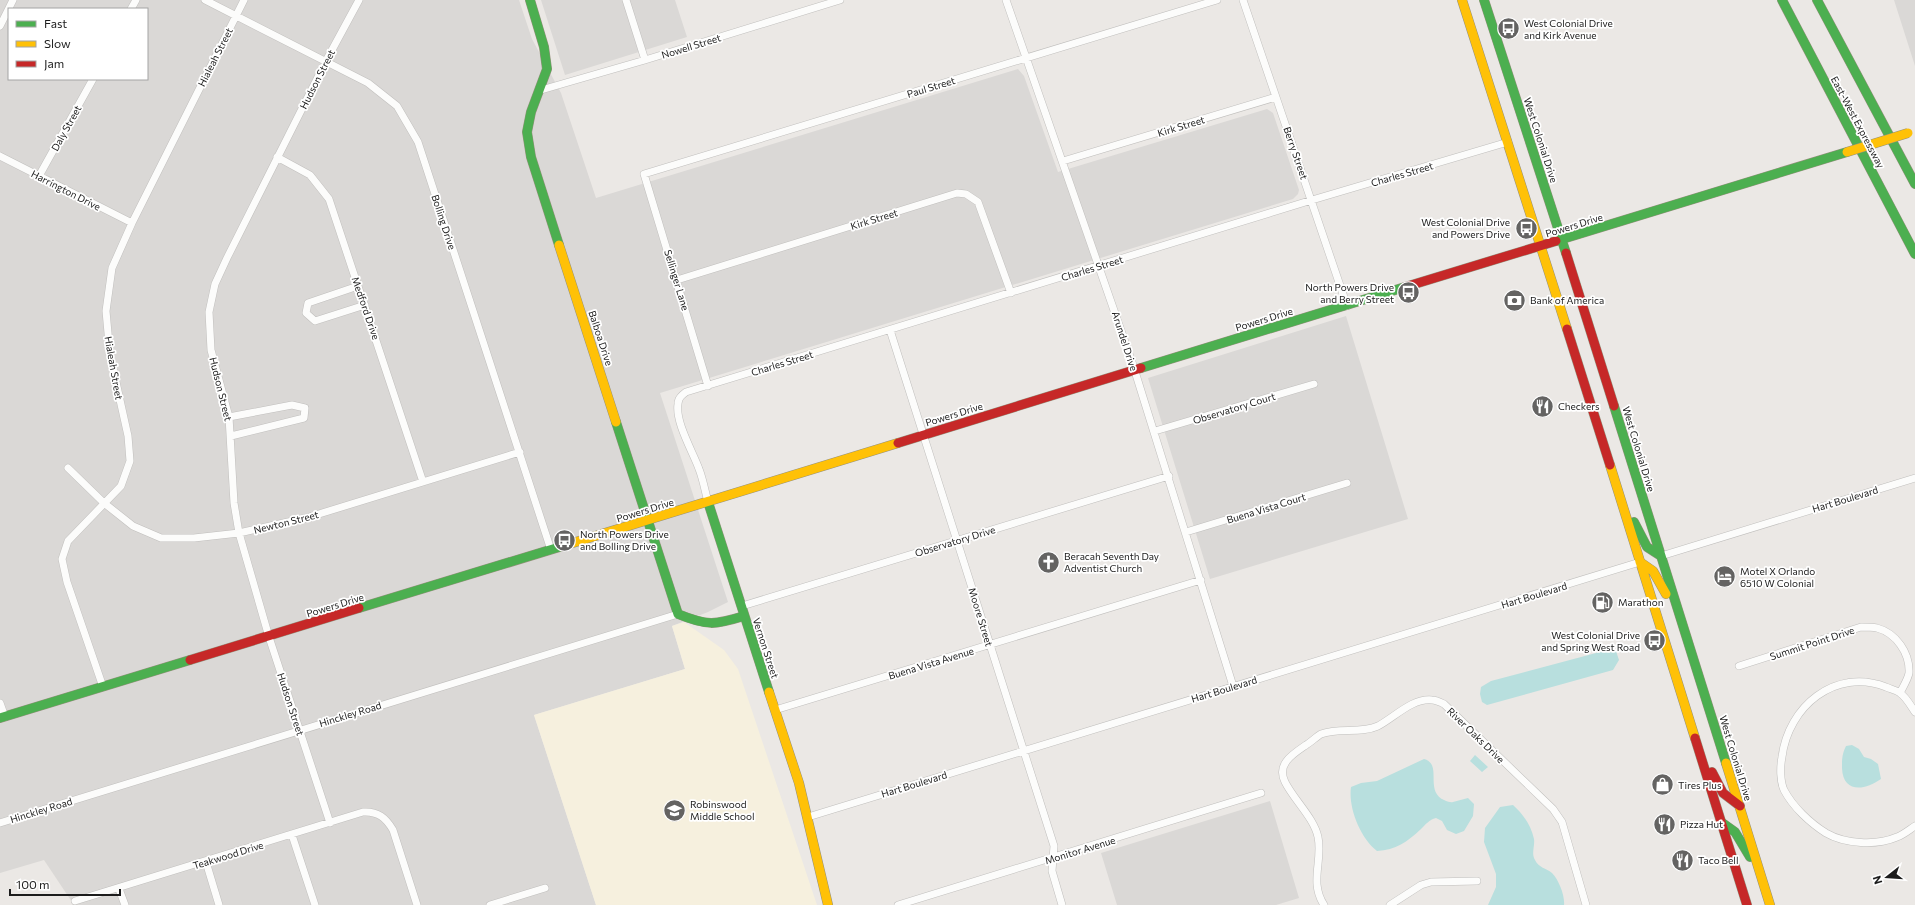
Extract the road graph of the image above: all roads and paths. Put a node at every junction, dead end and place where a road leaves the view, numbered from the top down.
1 (205, 0) edge
2 (244, 0) edge
3 (359, 0) edge
4 (530, 0) edge
5 (626, 0) edge
6 (840, 0) edge
7 (1006, 0) edge
8 (1217, 0) edge
9 (1243, 0) edge
10 (1462, 0) edge
11 (1484, 0) edge
12 (1782, 0) edge
13 (1816, 0) edge
14 (8, 10) edge
15 (235, 15) junction
16 (0, 26) edge
17 (1026, 58) junction
18 (326, 60) junction
19 (645, 60) junction
20 (92, 80) edge
21 (541, 90) junction
22 (1276, 97) junction
23 (1912, 132) edge
24 (1508, 142) junction
25 (0, 156) edge
26 (277, 157) junction
27 (1063, 161) junction
28 (644, 174) joint
29 (39, 176) junction
30 (1915, 184) edge
31 (1312, 200) junction
32 (132, 223) junction
33 (1562, 240) junction
34 (1541, 247) junction
35 (1915, 254) edge
36 (1100, 266) junction
37 (677, 280) junction
38 (358, 286) junction
39 (1011, 293) junction
40 (365, 305) junction
41 (1347, 306) junction
42 (890, 330) junction
43 (1135, 370) junction
44 (1314, 384) dead end
45 (708, 386) junction
46 (679, 400) joint
47 (229, 417) junction
48 (1155, 431) junction
49 (231, 436) junction
50 (923, 436) junction
51 (520, 452) junction
52 (68, 468) dead end
53 (1169, 476) junction
54 (1915, 478) edge
55 (423, 482) junction
56 (1347, 483) dead end
57 (1617, 488) junction
58 (708, 502) junction
59 (104, 503) junction
60 (648, 520) junction
61 (1186, 532) junction
62 (239, 534) junction
63 (957, 541) junction
64 (551, 550) junction
65 (1661, 556) junction
66 (1640, 562) junction
67 (1201, 580) junction
68 (742, 606) junction
69 (678, 614) junction
70 (744, 616) junction
71 (1684, 630) junction
72 (269, 637) junction
73 (990, 646) junction
74 (1739, 666) dead end
75 (1233, 686) junction
76 (103, 688) junction
77 (1900, 693) junction
78 (0, 703) edge
79 (775, 710) junction
80 (1915, 712) edge
81 (2, 718) edge
82 (299, 730) junction
83 (1697, 744) junction
84 (1022, 751) junction
85 (1261, 793) dead end
86 (1740, 806) junction
87 (808, 817) junction
88 (1721, 822) junction
89 (0, 823) edge
90 (330, 823) junction
91 (1915, 826) edge
92 (292, 835) junction
93 (1053, 858) junction
94 (206, 862) junction
95 (1477, 881) dead end
96 (1764, 884) junction
97 (119, 888) junction
98 (546, 888) dead end
99 (75, 902) dead end
100 (125, 905) edge
101 (219, 905) edge
102 (315, 905) edge
103 (417, 905) edge
104 (490, 905) edge
105 (828, 905) edge
106 (898, 905) edge
107 (1062, 905) edge
108 (1324, 905) edge
109 (1390, 905) edge
110 (1586, 905) edge
111 (1747, 905) edge
112 (1770, 905) edge

1 - 15 street, Bolling Drive
2 - 15 street, Hialeah Street
3 - 18 street, Hudson Street
4 - 21 main road, Balboa Drive
5 - 19 street
6 - 19 street, Nowell Street
7 - 17 street, Arundel Drive
8 - 17 street, Paul Street
9 - 22 street, Berry Street
10 - 24 main road
11 - 33 main road, West Colonial Drive
12 - 35 main road, East-West Expressway
13 - 30 main road, East-West Expressway
14 - 16 street
15 - 18 street, Bolling Drive
15 - 32 street, Hialeah Street
17 - 27 street, Arundel Drive
17 - 28 street, Paul Street
18 - 26 street, Hudson Street
18 - 51 street, Bolling Drive
19 - 21 street, Nowell Street
20 - 29 street, Daly Street
21 - 60 main road, Balboa Drive
22 - 27 street, Kirk Street
22 - 31 street, Berry Street
23 - 33 main road, Powers Drive, bridge
24 - 31 street, Charles Street
24 - 34 main road
25 - 29 street, Harrington Drive
26 - 38 street, Medford Drive
26 - 47 street, Hudson Street
27 - 36 street, Arundel Drive
28 - 37 street, Sellinger Lane
29 - 32 street, Harrington Drive
31 - 36 street, Charles Street
31 - 41 street, Berry Street
32 - 59 street, Hialeah Street
33 - 34 main road, Powers Drive
33 - 65 main road, West Colonial Drive
34 - 41 main road, Powers Drive
34 - 57 main road
36 - 39 street, Charles Street
36 - 43 street, Arundel Drive
37 - 39 street, Kirk Street
37 - 45 street, Sellinger Lane
38 - 40 street, Medford Drive
38 - 40 street
39 - 42 street, Charles Street
40 - 55 street, Medford Drive
41 - 43 main road, Powers Drive
42 - 45 street, Charles Street
42 - 50 street, Moore Street
43 - 48 street, Arundel Drive
43 - 50 main road, Powers Drive
44 - 48 street, Observatory Court
45 - 46 street, Charles Street
46 - 58 street, Vernon Street
47 - 49 street, Hudson Street
47 - 49 street
48 - 53 street, Arundel Drive
49 - 62 street, Hudson Street
50 - 58 main road, Powers Drive
50 - 63 street, Moore Street
51 - 55 street, Newton Street
51 - 64 street, Bolling Drive
52 - 59 street, Newton Street
53 - 61 street, Arundel Drive
53 - 63 street, Observatory Drive
54 - 65 street, Hart Boulevard
55 - 62 street, Newton Street
56 - 61 street, Buena Vista Court
57 - 65 main road
57 - 66 main road
58 - 60 main road, Powers Drive
58 - 68 main road, Vernon Street
59 - 62 street, Newton Street
59 - 76 street, Hialeah Street
60 - 64 main road, Powers Drive
60 - 69 main road, Balboa Drive
61 - 67 street, Arundel Drive
62 - 72 street, Hudson Street
63 - 68 street, Observatory Drive
63 - 73 street, Moore Street
64 - 72 main road, Powers Drive
65 - 71 main road, West Colonial Drive
66 - 71 main road
66 - 75 street, Hart Boulevard
66 - 83 main road
67 - 73 street, Buena Vista Avenue
67 - 75 street, Arundel Drive
68 - 70 main road, Vernon Street
69 - 70 main road
69 - 82 street, Hinckley Road
70 - 79 main road, Vernon Street
71 - 86 main road, West Colonial Drive
72 - 76 main road, Powers Drive
72 - 82 street, Hudson Street
73 - 79 street, Buena Vista Avenue
73 - 84 street, Moore Street
74 - 77 street, Summit Point Drive
75 - 84 street, Hart Boulevard
76 - 81 main road, Powers Drive
77 - 80 street
77 - 91 street
78 - 81 street
79 - 87 main road, Vernon Street
82 - 89 street, Hinckley Road
82 - 90 street, Hudson Street
83 - 86 main road
83 - 88 main road
84 - 87 street, Hart Boulevard
84 - 93 street, Moore Street
85 - 93 street, Monitor Avenue
86 - 96 main road, West Colonial Drive
87 - 105 main road, Vernon Street
88 - 96 main road
88 - 111 main road
90 - 92 street, Teakwood Drive
90 - 103 street, Teakwood Drive
92 - 94 street, Teakwood Drive
92 - 102 street
93 - 106 street, Monitor Avenue
93 - 107 street, Moore Street
94 - 97 street, Teakwood Drive
94 - 101 street
95 - 109 street
96 - 112 main road, West Colonial Drive
97 - 99 street, Teakwood Drive
97 - 100 street
98 - 104 street
108 - 110 street, River Oaks Drive

